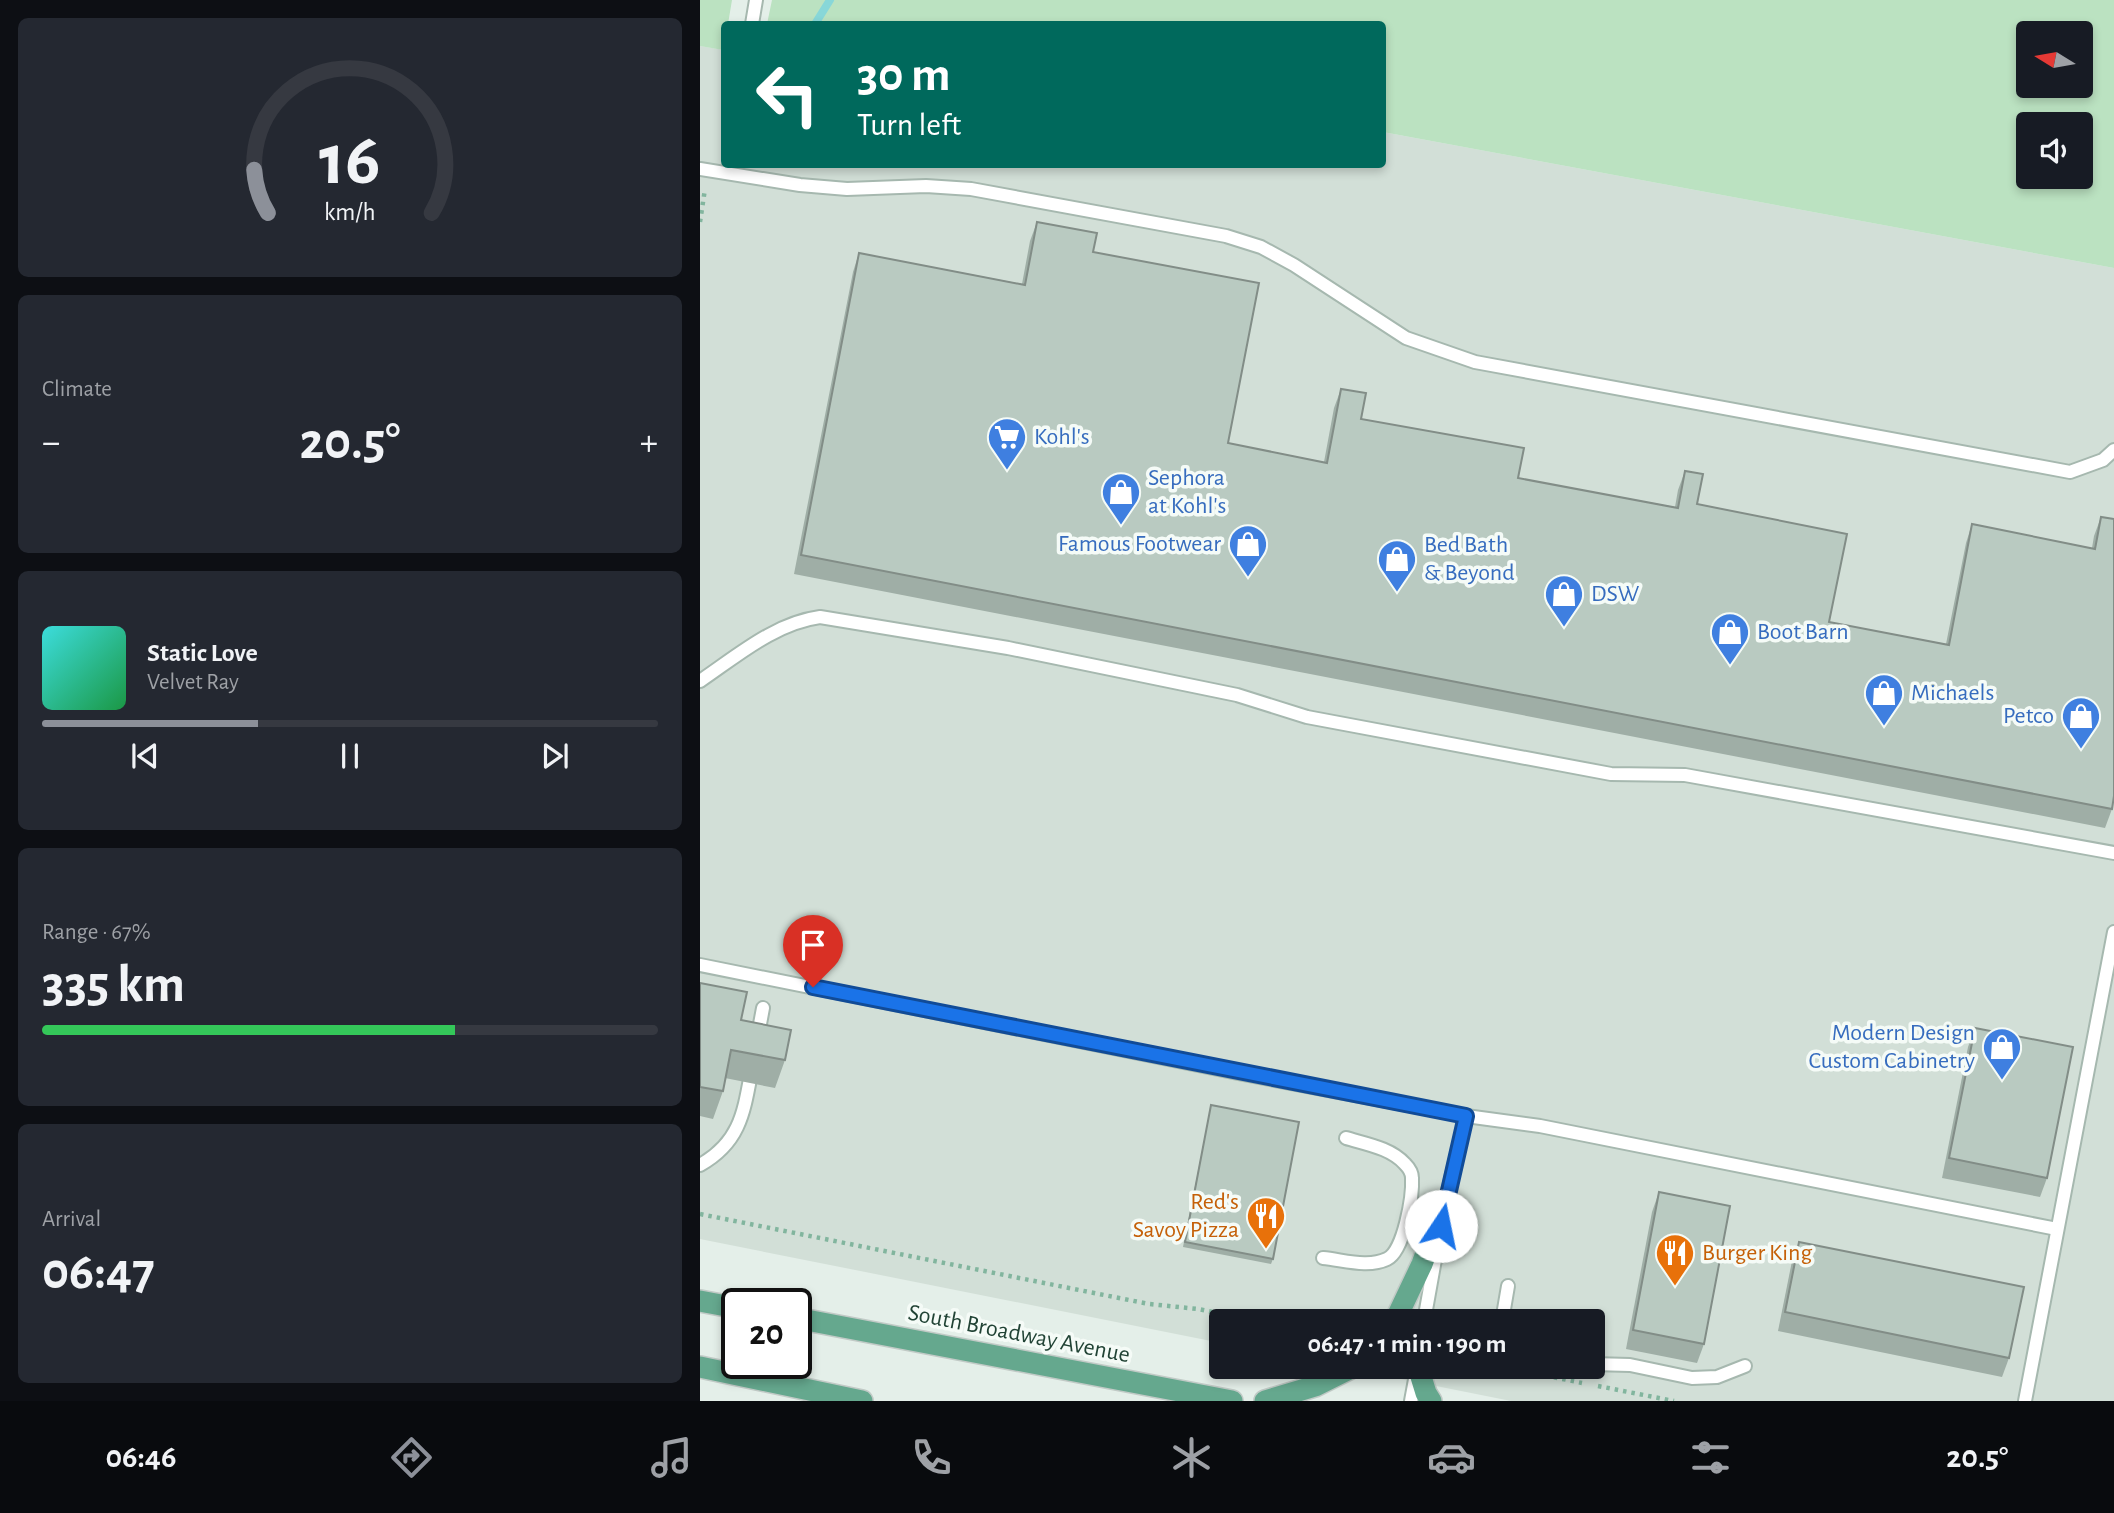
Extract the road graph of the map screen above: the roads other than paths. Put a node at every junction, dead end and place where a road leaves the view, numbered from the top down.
1 (756, 0) edge
2 (752, 21) edge
3 (704, 170) edge
4 (747, 171) edge
5 (2114, 450) edge
6 (2103, 460) junction
7 (2114, 468) edge
8 (700, 681) edge
9 (2114, 853) edge
10 (2114, 932) edge
11 (700, 965) edge
12 (763, 1008) dead end
13 (1466, 1116) junction
14 (1346, 1138) dead end
15 (701, 1165) edge
16 (1445, 1202) junction
17 (2057, 1229) junction
18 (1323, 1258) dead end
19 (1508, 1286) dead end
20 (700, 1301) edge
21 (721, 1305) edge
22 (1401, 1309) edge
23 (1426, 1309) edge
24 (1504, 1309) edge
25 (812, 1321) edge
26 (1605, 1366) edge
27 (1745, 1366) dead end
28 (700, 1367) edge
29 (1330, 1379) edge
30 (1416, 1379) edge
31 (1422, 1379) edge
32 (862, 1401) edge
33 (1233, 1401) edge
34 (1265, 1401) edge
35 (1411, 1401) edge
36 (1431, 1401) edge
37 (2025, 1401) edge

1 - 2 lane
3 - 4 lane
4 - 6 lane
5 - 6 lane
6 - 7 lane
8 - 9 lane
10 - 17 lane
11 - 13 lane
12 - 15 lane
13 - 16 lane
13 - 17 lane
14 - 18 lane
16 - 22 main road
16 - 23 lane
17 - 37 lane
19 - 24 lane
20 - 21 main road
25 - 33 main road, South Broadway Avenue
26 - 27 lane
28 - 32 main road
29 - 34 main road
30 - 35 lane
31 - 36 main road

